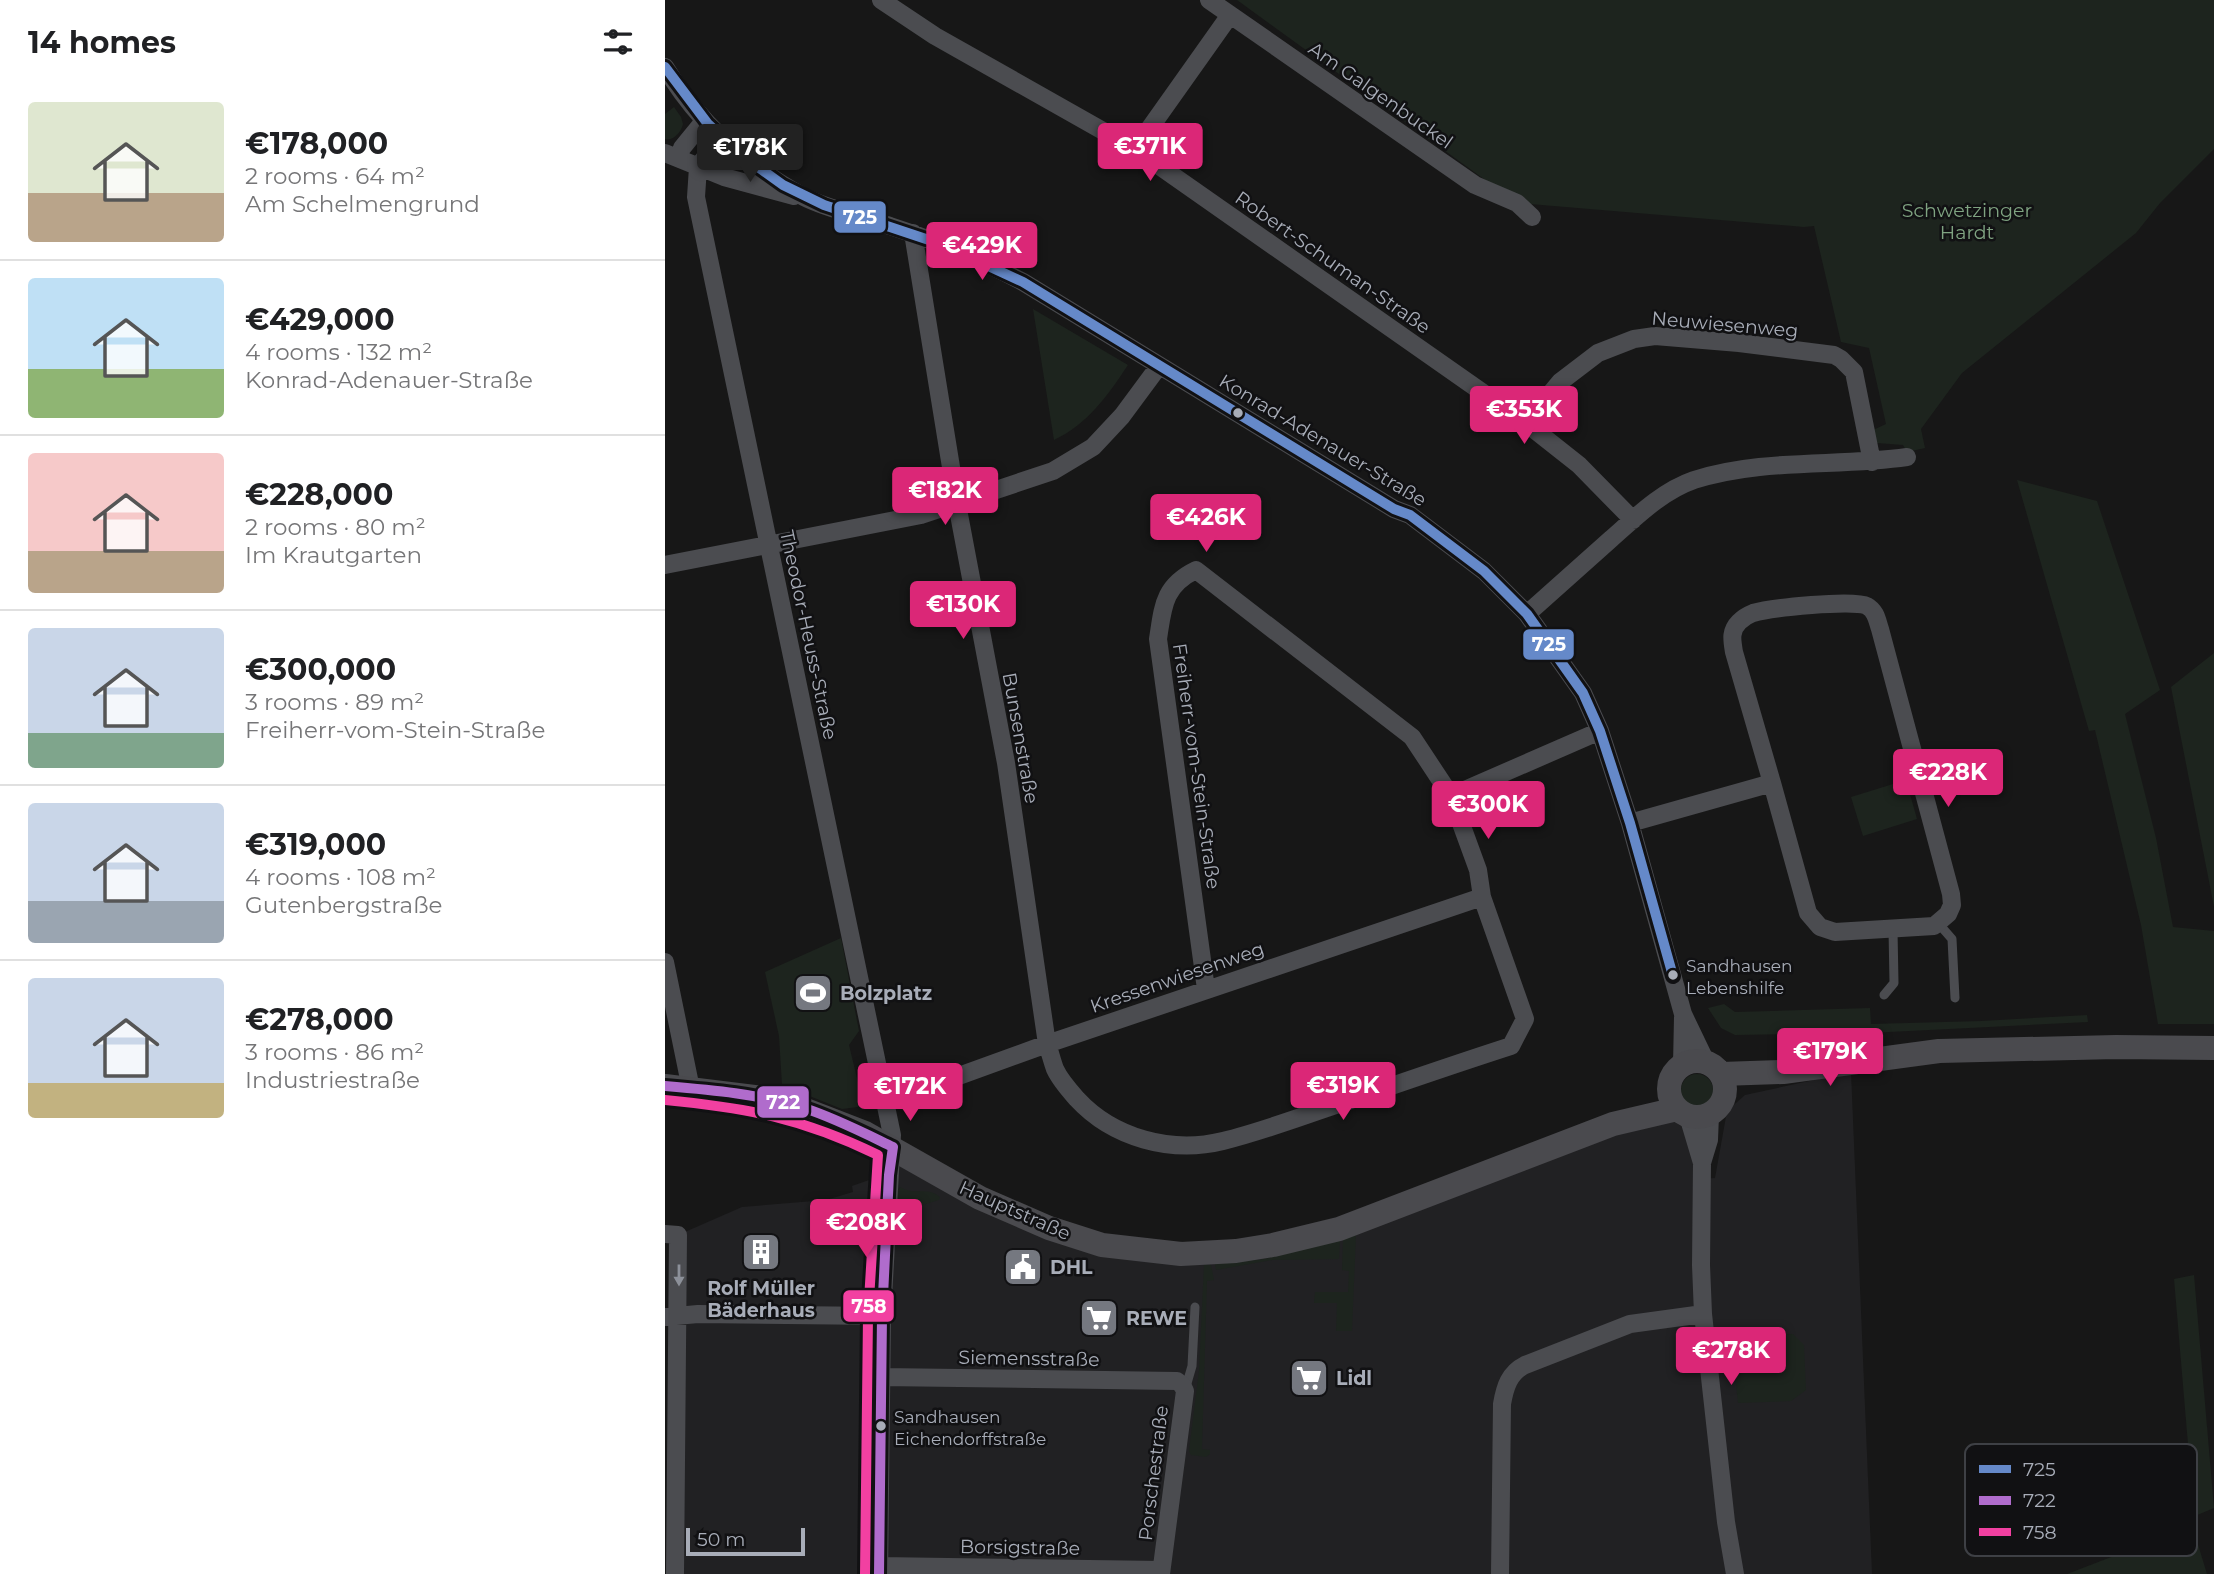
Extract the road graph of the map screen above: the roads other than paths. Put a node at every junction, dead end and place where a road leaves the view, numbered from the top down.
1 (881, 0) edge
2 (1209, 0) edge
3 (1230, 15) junction
4 (665, 67) edge
5 (704, 121) junction
6 (720, 137) junction
7 (1135, 149) junction
8 (672, 156) edge
9 (698, 167) junction
10 (806, 198) junction
11 (1532, 217) dead end
12 (912, 233) junction
13 (1159, 366) junction
14 (1526, 423) junction
15 (1907, 457) dead end
16 (1872, 462) junction
17 (957, 504) junction
18 (1633, 520) junction
19 (769, 543) junction
20 (665, 565) edge
21 (1527, 614) junction
22 (1600, 731) junction
23 (1772, 783) junction
24 (1451, 796) junction
25 (1630, 823) junction
26 (1482, 897) junction
27 (1938, 923) junction
28 (1893, 930) junction
29 (665, 962) edge
30 (1206, 989) junction
31 (1884, 995) dead end
32 (1955, 998) dead end
33 (1047, 1044) junction
34 (2214, 1048) edge
35 (1708, 1073) junction
36 (665, 1086) edge
37 (691, 1089) junction
38 (887, 1102) junction
39 (1686, 1107) junction
40 (893, 1147) junction
41 (672, 1235) edge
42 (1195, 1307) dead end
43 (1703, 1314) junction
44 (672, 1316) edge
45 (882, 1316) junction
46 (881, 1377) junction
47 (1181, 1386) junction
48 (670, 1476) edge
49 (879, 1570) edge
50 (1161, 1572) edge
51 (675, 1574) edge
52 (1500, 1574) edge
53 (1735, 1574) edge

1 - 7 street, Robert-Schuman-Straße
2 - 3 street, Am Galgenbuckel
3 - 7 street
3 - 11 street, Am Galgenbuckel
4 - 5 street, Konrad-Adenauer-Straße
5 - 6 street, Konrad-Adenauer-Straße
5 - 8 street
6 - 9 street
6 - 10 street, Konrad-Adenauer-Straße
7 - 14 street, Robert-Schuman-Straße
8 - 9 street
9 - 10 street
9 - 19 street, Theodor-Heuss-Straße
10 - 12 street, Konrad-Adenauer-Straße
12 - 13 street, Konrad-Adenauer-Straße
12 - 17 street, Bunsenstraße
13 - 17 street
13 - 21 street, Konrad-Adenauer-Straße
14 - 16 street, Neuwiesenweg
14 - 18 street, Robert-Schuman-Straße
15 - 16 street
16 - 18 street
17 - 19 street
17 - 33 street, Bunsenstraße
18 - 21 street
19 - 20 street
19 - 38 street, Theodor-Heuss-Straße
21 - 22 street, Konrad-Adenauer-Straße
22 - 24 street
22 - 25 street, Konrad-Adenauer-Straße
23 - 25 street
23 - 27 street
23 - 28 street
24 - 26 street, Freiherr-vom-Stein-Straße
24 - 30 street, Freiherr-vom-Stein-Straße
25 - 35 street, Konrad-Adenauer-Straße
26 - 30 street, Kressenwiesenweg
26 - 33 street, Bunsenstraße
27 - 28 street
27 - 32 lane
28 - 31 lane
29 - 37 street
30 - 33 street, Kressenwiesenweg
33 - 38 street, Kressenwiesenweg
34 - 35 street
35 - 39 street
35 - 39 street
36 - 37 street, Hauptstraße
37 - 40 street, Hauptstraße
38 - 40 street, Theodor-Heuss-Straße
39 - 40 street, Hauptstraße
39 - 43 street
40 - 45 street, Theodor-Heuss-Straße
41 -> 44 street
42 - 47 lane
43 - 52 street
43 - 53 street
44 - 45 street
44 - 48 street
45 - 46 street, Theodor-Heuss-Straße
46 - 47 street, Siemensstraße
46 - 49 street, Theodor-Heuss-Straße
47 - 50 street, Porschestraße
48 - 51 street
49 - 50 street, Borsigstraße

